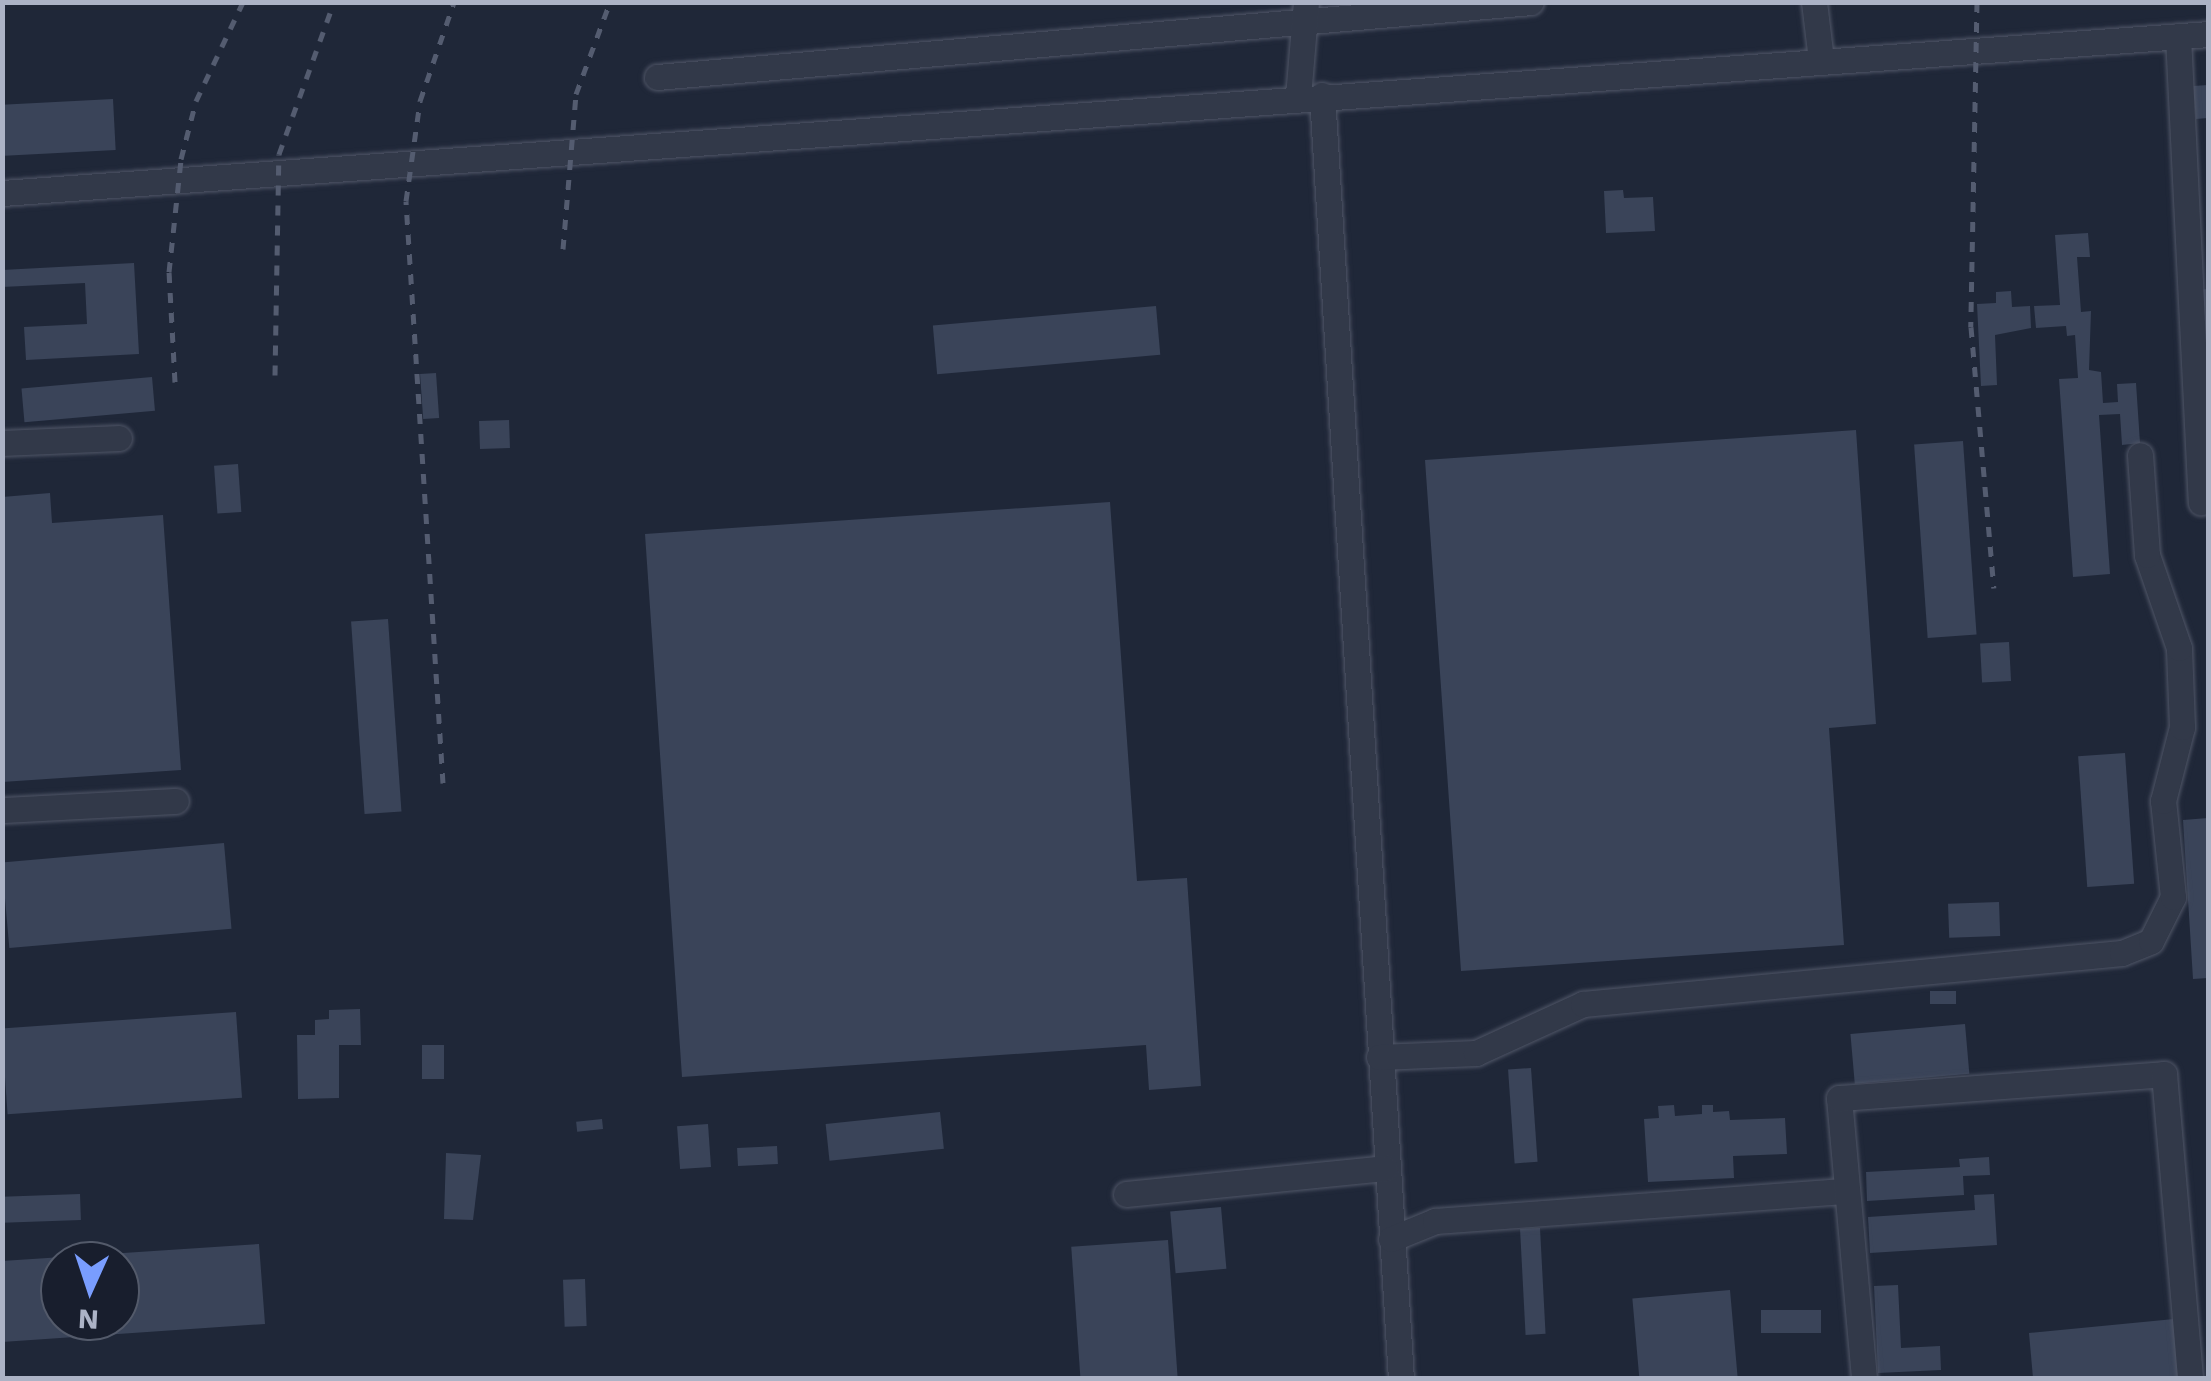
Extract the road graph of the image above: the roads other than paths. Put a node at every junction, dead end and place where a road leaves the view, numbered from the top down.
1 (1532, 2) edge
2 (1814, 2) edge
3 (1306, 13) edge
4 (2208, 34) edge
5 (2178, 36) junction
6 (1821, 60) junction
7 (657, 78) dead end
8 (1310, 96) junction
9 (2198, 174) edge
10 (2, 193) edge
11 (119, 438) dead end
12 (2, 443) edge
13 (2140, 454) dead end
14 (2201, 502) dead end
15 (176, 801) dead end
16 (2, 810) edge
17 (1378, 1056) junction
18 (1385, 1168) junction
19 (1847, 1191) junction
20 (1126, 1194) dead end
21 (1390, 1239) junction
22 (1401, 1378) edge
23 (1864, 1378) edge
24 (2190, 1378) edge

1 - 3 street
2 - 6 street
3 - 7 street
3 - 8 street
4 - 5 street
5 - 6 street
5 - 9 street
6 - 8 street
8 - 10 street
8 - 17 street
9 - 14 street
11 - 12 street
13 - 17 street
15 - 16 street
17 - 18 street
18 - 20 street
18 - 21 street
19 - 21 street
19 - 23 street
19 - 24 street
21 - 22 street

